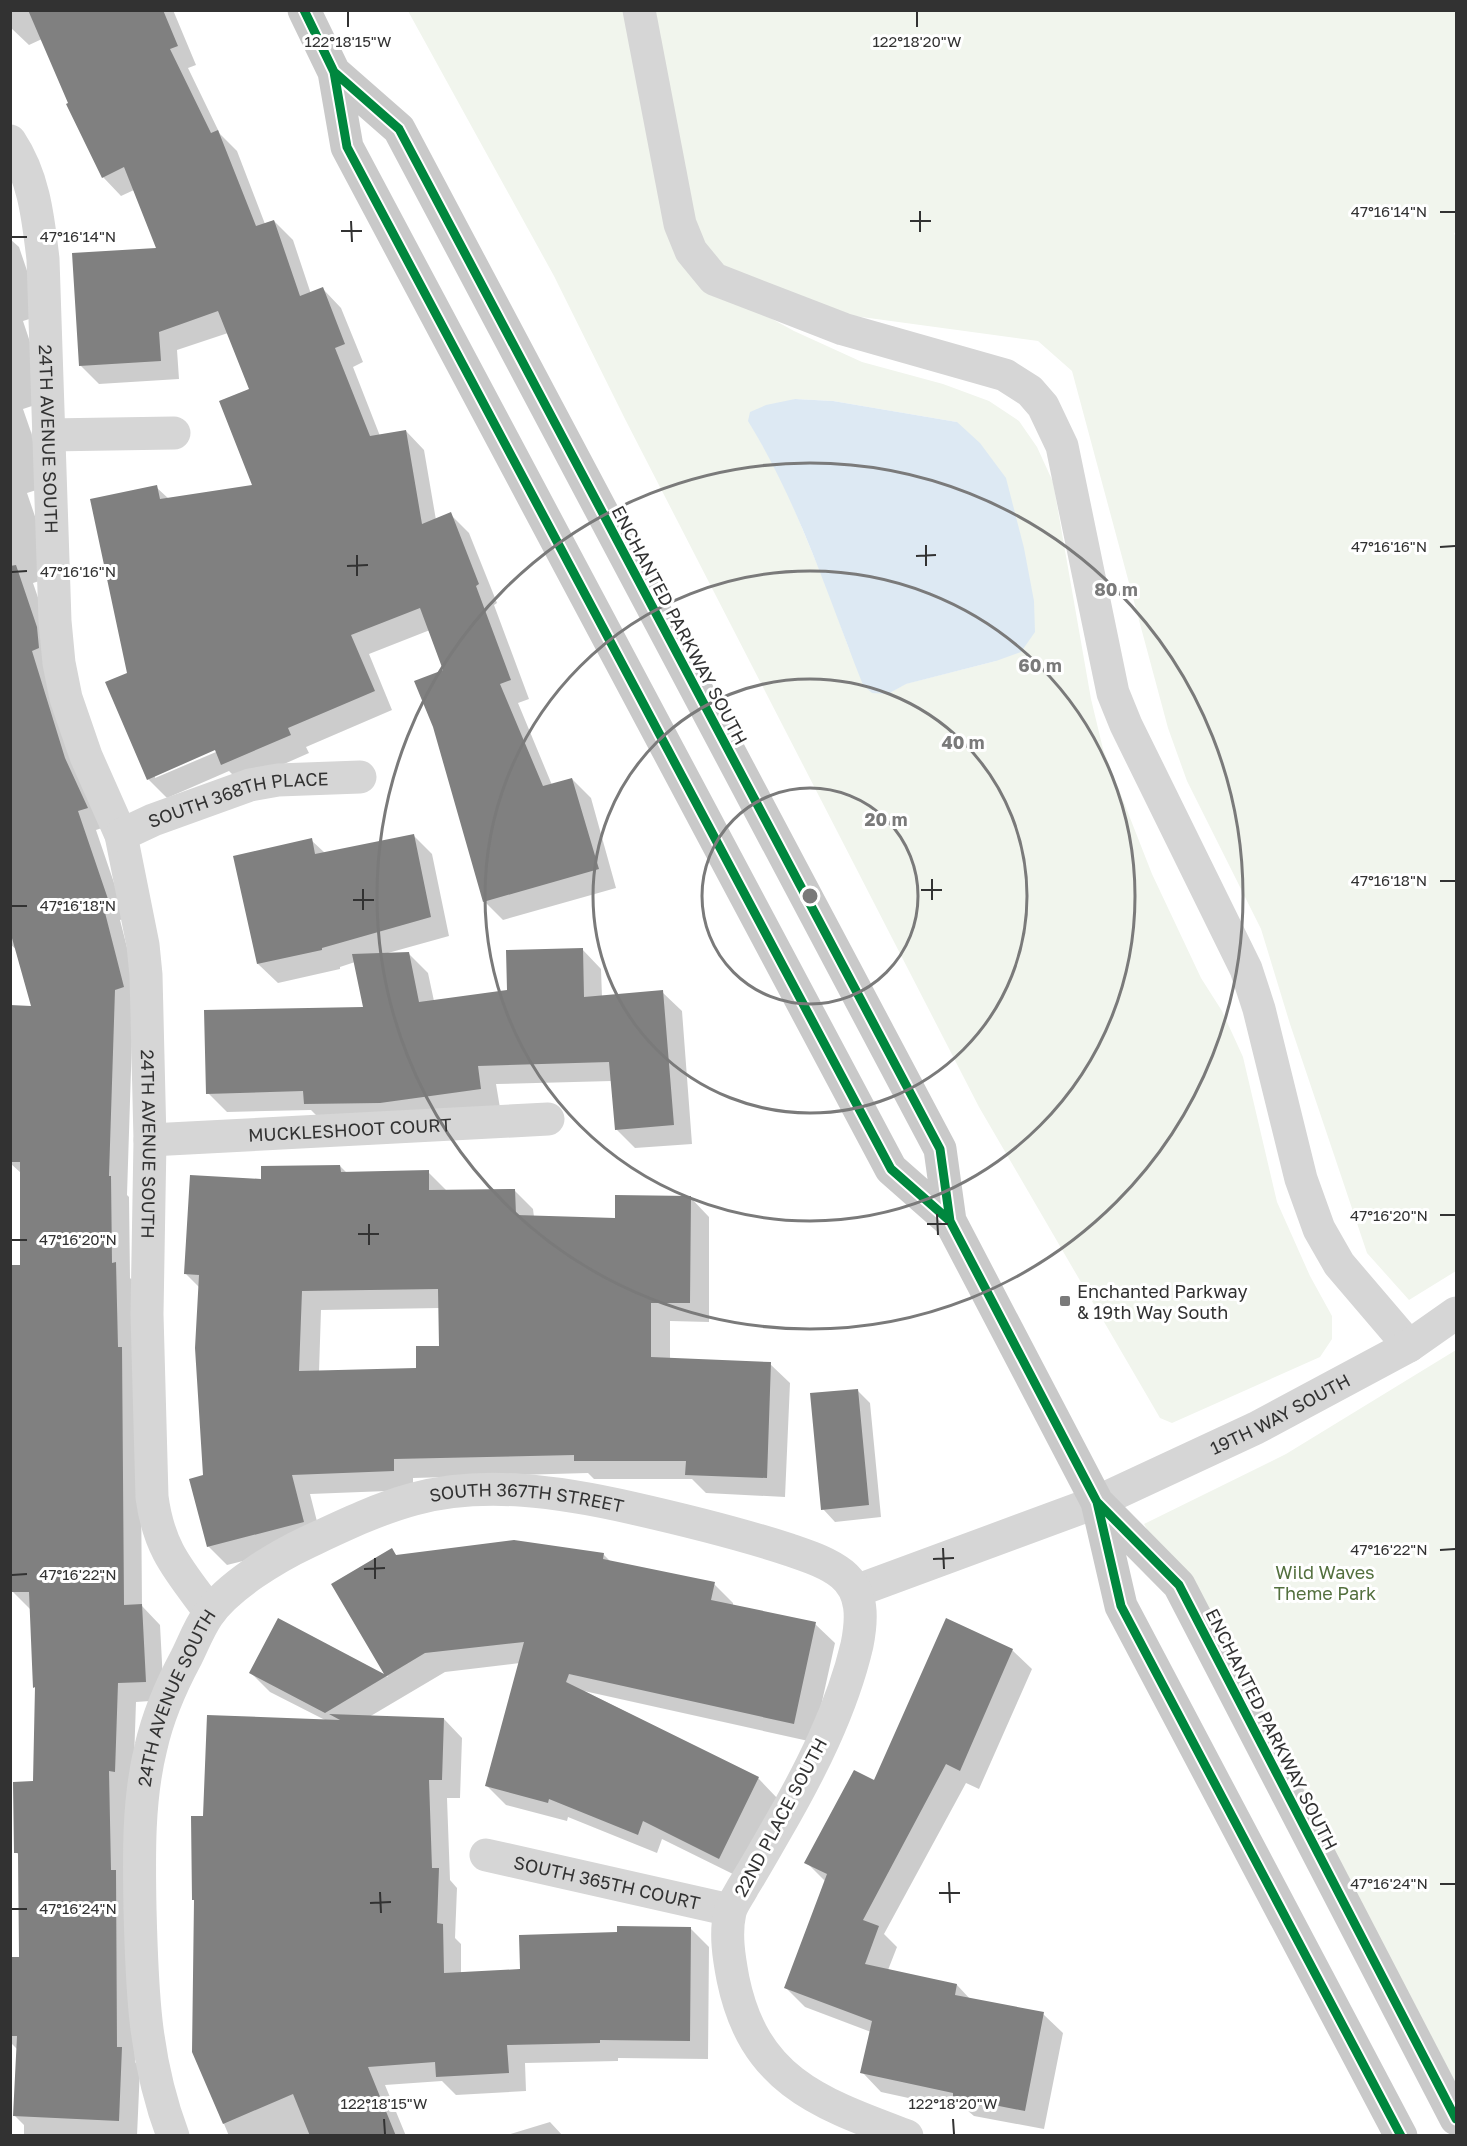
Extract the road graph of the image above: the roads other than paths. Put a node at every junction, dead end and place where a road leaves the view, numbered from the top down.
1 (304, 10) edge
2 (639, 10) edge
3 (334, 72) junction
4 (10, 141) edge
5 (174, 433) dead end
6 (48, 435) junction
7 (360, 777) dead end
8 (121, 835) junction
9 (549, 1119) dead end
10 (150, 1140) junction
11 (950, 1221) junction
12 (1456, 1313) edge
13 (1409, 1346) junction
14 (1097, 1502) junction
15 (856, 1591) junction
16 (210, 1612) junction
17 (486, 1856) dead end
18 (730, 1910) junction
19 (1456, 2119) edge
20 (173, 2136) edge
21 (907, 2136) edge
22 (1401, 2136) edge

1 - 3 main road, ENCHANTED PARKWAY SOUTH
2 - 13 street
3 - 11 main road, ENCHANTED PARKWAY SOUTH
3 - 11 main road, ENCHANTED PARKWAY SOUTH
4 - 6 street, 24TH AVENUE SOUTH
5 - 6 street
6 - 8 street, 24TH AVENUE SOUTH
7 - 8 street, SOUTH 368TH PLACE
8 - 10 street, 24TH AVENUE SOUTH
9 - 10 street, MUCKLESHOOT COURT
10 - 16 street, 24TH AVENUE SOUTH
11 - 14 main road, ENCHANTED PARKWAY SOUTH
12 - 13 street, 19TH WAY SOUTH
13 - 14 street, 19TH WAY SOUTH
14 - 15 street, 19TH WAY SOUTH
14 - 19 main road, ENCHANTED PARKWAY SOUTH
14 - 22 main road, ENCHANTED PARKWAY SOUTH
15 - 16 street, SOUTH 367TH STREET
15 - 18 street, 22ND PLACE SOUTH
16 - 20 street, 24TH AVENUE SOUTH
17 - 18 street, SOUTH 365TH COURT
18 - 21 street, 22ND PLACE SOUTH

